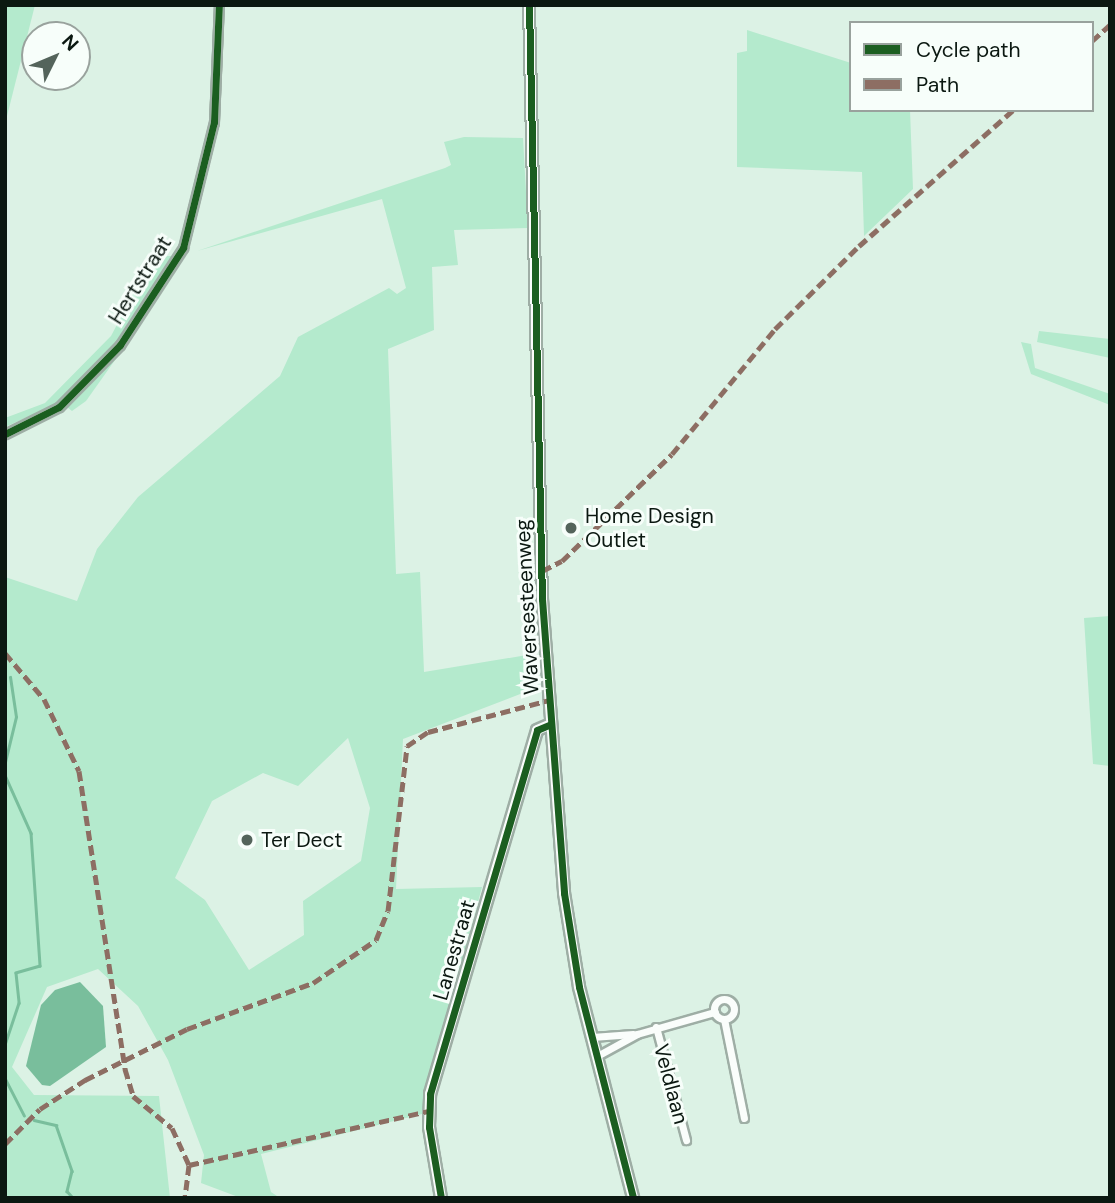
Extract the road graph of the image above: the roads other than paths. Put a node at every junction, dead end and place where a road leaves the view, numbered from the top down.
1 (219, 5) edge
2 (529, 5) edge
3 (5, 434) edge
4 (551, 724) junction
5 (715, 1012) junction
6 (724, 1019) junction
7 (656, 1027) junction
8 (637, 1034) junction
9 (592, 1037) junction
10 (597, 1056) junction
11 (744, 1118) dead end
12 (686, 1140) dead end
13 (441, 1198) edge
14 (633, 1198) edge

1 - 3 street, Hertstraat
2 - 4 main road, Waversesteenweg
4 - 9 main road, Waversesteenweg
4 - 13 street, Lanestraat
5 - 6 street
5 - 6 street, Veldlaan
5 - 7 street, Veldlaan
6 - 11 street, Veldlaan
7 - 8 street, Veldlaan
7 - 12 street, Veldlaan
8 - 9 street, Veldlaan
8 - 10 street, Veldlaan
9 - 10 main road, Waversesteenweg
10 - 14 main road, Waversesteenweg

